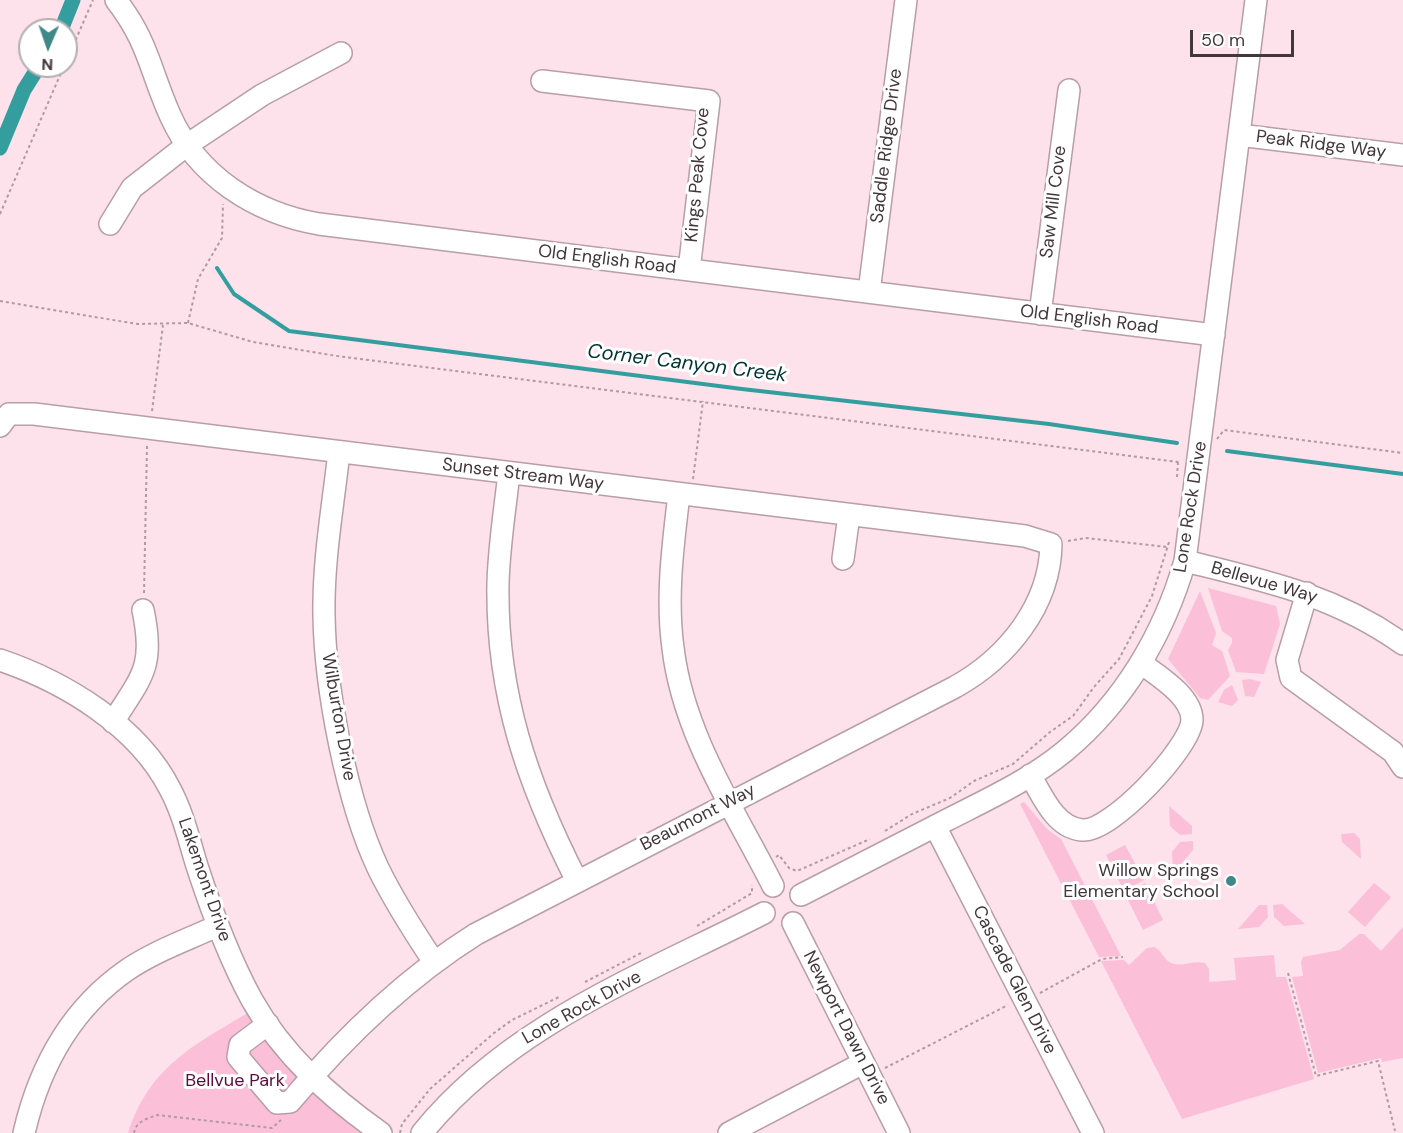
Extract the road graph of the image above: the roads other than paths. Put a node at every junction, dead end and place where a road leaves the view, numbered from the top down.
1 (116, 0) edge
2 (906, 0) edge
3 (1256, 0) edge
4 (341, 53) dead end
5 (542, 81) dead end
6 (1069, 90) dead end
7 (1239, 135) junction
8 (187, 146) junction
9 (1403, 155) edge
10 (110, 224) dead end
11 (689, 270) junction
12 (869, 292) junction
13 (1040, 314) junction
14 (1214, 335) junction
15 (0, 426) edge
16 (339, 452) junction
17 (508, 473) junction
18 (686, 486) junction
19 (849, 515) junction
20 (1051, 544) joint
21 (843, 559) dead end
22 (1185, 561) junction
23 (1307, 592) junction
24 (144, 610) road end
25 (1403, 645) edge
26 (0, 660) edge
27 (1141, 663) junction
28 (113, 722) junction
29 (1403, 767) edge
30 (1030, 775) junction
31 (730, 801) junction
32 (935, 826) junction
33 (577, 881) junction
34 (773, 886) junction
35 (801, 894) junction
36 (764, 913) junction
37 (793, 923) junction
38 (218, 926) junction
39 (434, 962) junction
40 (268, 1024) junction
41 (863, 1063) junction
42 (312, 1077) junction
43 (412, 1131) edge
44 (24, 1133) edge
45 (381, 1133) edge
46 (729, 1133) edge
47 (899, 1133) edge
48 (1093, 1133) edge

1 - 8 street, Old English Road
2 - 12 street, Saddle Ridge Drive
3 - 7 street, Lone Rock Drive
4 - 8 street
5 - 11 street, Kings Peak Cove
6 - 13 street, Saw Mill Cove
7 - 9 street, Peak Ridge Way
7 - 14 street, Lone Rock Drive
8 - 10 street
8 - 11 street, Old English Road
11 - 12 street, Old English Road
12 - 13 street, Old English Road
13 - 14 street, Old English Road
14 - 22 street, Lone Rock Drive
15 - 16 street, Sunset Stream Way
16 - 17 street, Sunset Stream Way
16 - 39 street, Wilburton Drive
17 - 18 street, Sunset Stream Way
17 - 33 street
18 - 19 street, Sunset Stream Way
18 - 31 street
19 - 20 street, Sunset Stream Way
19 - 21 street
20 - 31 street, Beaumont Way
22 - 23 street, Bellevue Way
22 - 27 street, Lone Rock Drive
23 - 25 street, Bellevue Way
23 - 29 street
24 - 28 street
26 - 28 street, Lakemont Drive
27 - 30 street, Lone Rock Drive
27 - 30 street
28 - 38 street, Lakemont Drive
30 - 32 street, Lone Rock Drive
31 - 33 street, Beaumont Way
31 - 34 street
32 - 35 street, Lone Rock Drive
32 - 48 street, Cascade Glen Drive
33 - 39 street, Beaumont Way
34 - 35 street
34 - 36 street
35 - 37 street
36 - 37 street
36 - 43 street, Lone Rock Drive
37 - 41 street, Newport Dawn Drive
38 - 40 street, Lakemont Drive
38 - 44 street
39 - 42 street, Beaumont Way
40 - 42 street, Lakemont Drive
40 - 42 street, Beaumont Way
41 - 46 street
41 - 47 street, Newport Dawn Drive
42 - 45 street, Lakemont Drive

